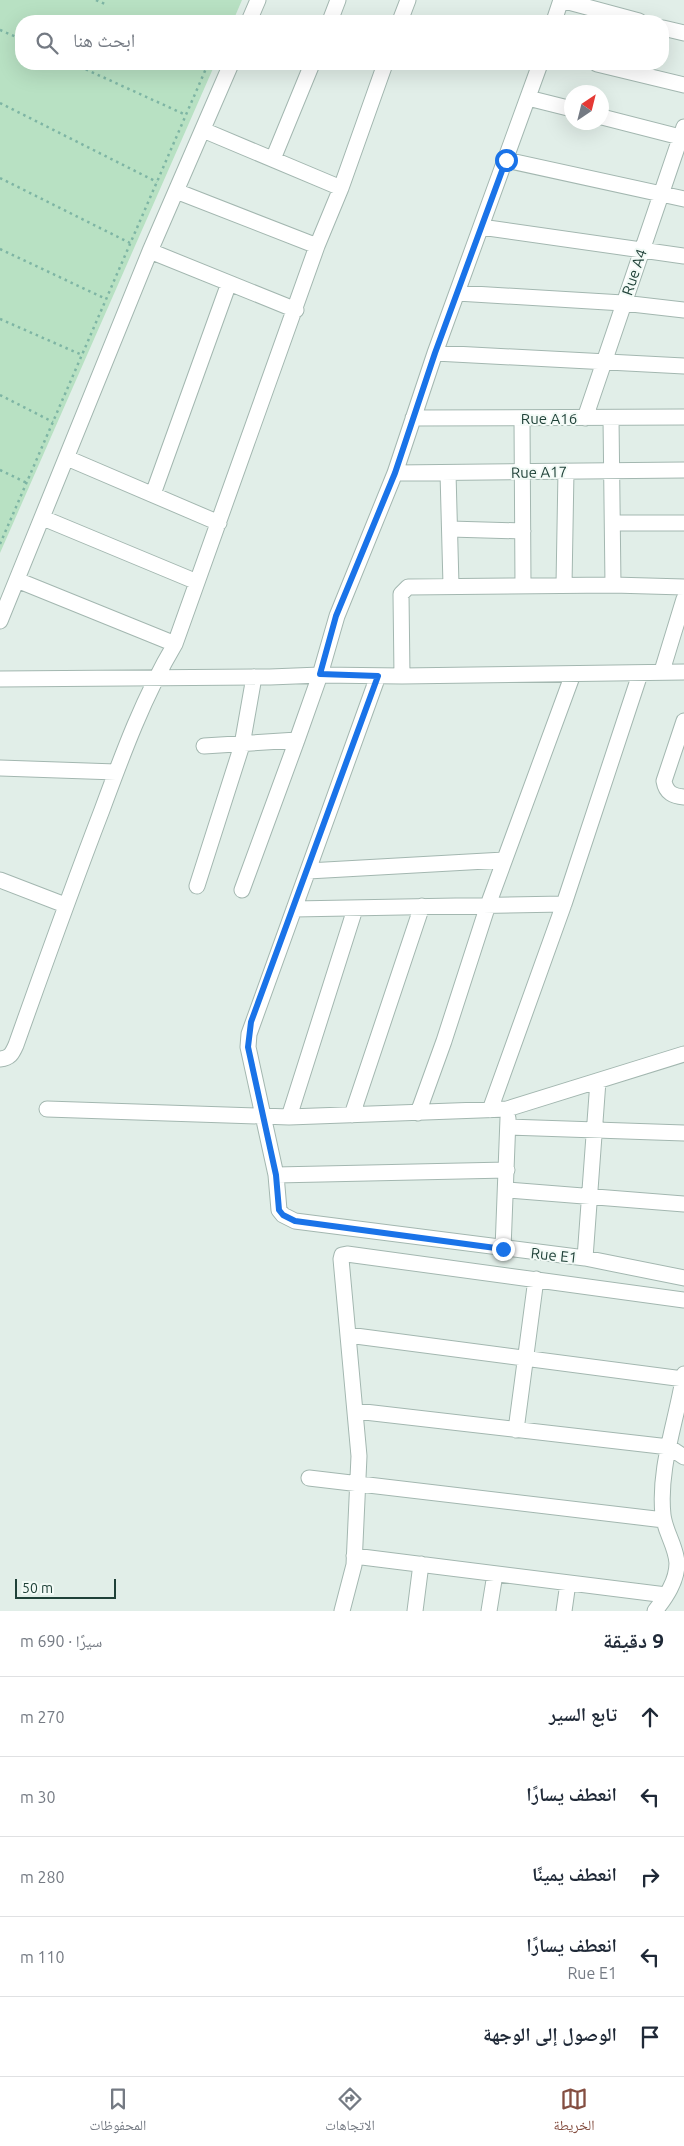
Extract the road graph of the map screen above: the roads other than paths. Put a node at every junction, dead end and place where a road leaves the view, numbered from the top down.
1 (258, 0) edge
2 (338, 0) edge
3 (408, 0) edge
4 (561, 0) edge
5 (252, 15) edge
6 (332, 15) edge
7 (402, 15) edge
8 (556, 15) edge
9 (617, 15) edge
10 (669, 29) edge
11 (684, 33) edge
12 (228, 70) edge
13 (310, 70) edge
14 (383, 70) edge
15 (538, 70) edge
16 (622, 70) edge
17 (684, 85) edge
18 (528, 98) junction
19 (564, 107) edge
20 (609, 118) edge
21 (203, 130) junction
22 (683, 134) edge
23 (273, 159) junction
24 (506, 160) junction
25 (341, 188) junction
26 (176, 191) junction
27 (660, 194) junction
28 (684, 199) edge
29 (481, 227) junction
30 (317, 246) junction
31 (642, 249) junction
32 (150, 251) junction
33 (684, 256) edge
34 (229, 283) junction
35 (457, 293) junction
36 (623, 303) junction
37 (296, 310) junction
38 (684, 310) edge
39 (435, 353) junction
40 (605, 360) junction
41 (684, 366) edge
42 (413, 418) junction
43 (522, 418) junction
44 (585, 418) junction
45 (611, 418) junction
46 (684, 418) edge
47 (67, 458) junction
48 (684, 470) edge
49 (566, 471) junction
50 (612, 471) junction
51 (522, 472) junction
52 (395, 473) junction
53 (448, 473) junction
54 (153, 494) junction
55 (43, 518) junction
56 (684, 522) edge
57 (219, 523) junction
58 (612, 524) junction
59 (450, 529) junction
60 (523, 531) junction
61 (17, 580) junction
62 (197, 582) junction
63 (450, 585) junction
64 (523, 585) junction
65 (564, 585) junction
66 (613, 585) junction
67 (684, 588) edge
68 (684, 599) edge
69 (681, 616) edge
70 (0, 621) edge
71 (175, 644) junction
72 (662, 672) junction
73 (684, 672) edge
74 (320, 674) junction
75 (573, 674) junction
76 (640, 674) junction
77 (156, 676) junction
78 (378, 676) junction
79 (402, 676) junction
80 (254, 677) junction
81 (0, 679) edge
82 (682, 730) edge
83 (297, 740) junction
84 (242, 745) junction
85 (204, 746) dead end
86 (0, 768) edge
87 (116, 772) junction
88 (684, 797) edge
89 (504, 860) junction
90 (308, 870) junction
91 (0, 880) edge
92 (197, 886) dead end
93 (242, 890) dead end
94 (564, 904) junction
95 (65, 905) junction
96 (488, 905) junction
97 (422, 906) junction
98 (294, 909) junction
99 (355, 910) junction
100 (684, 1054) edge
101 (0, 1060) edge
102 (598, 1081) junction
103 (47, 1109) dead end
104 (507, 1109) junction
105 (490, 1110) junction
106 (418, 1113) junction
107 (352, 1115) junction
108 (262, 1116) junction
109 (289, 1116) junction
110 (508, 1127) junction
111 (595, 1131) junction
112 (684, 1133) edge
113 (507, 1170) junction
114 (276, 1175) junction
115 (507, 1190) junction
116 (588, 1195) junction
117 (684, 1204) edge
118 (503, 1249) junction
119 (585, 1258) junction
120 (684, 1278) edge
121 (536, 1279) junction
122 (684, 1300) edge
123 (348, 1335) junction
124 (526, 1358) junction
125 (684, 1374) edge
126 (684, 1379) edge
127 (356, 1411) junction
128 (516, 1430) junction
129 (669, 1447) junction
130 (684, 1457) edge
131 (309, 1478) dead end
132 (358, 1484) junction
133 (664, 1520) junction
134 (354, 1556) junction
135 (681, 1557) edge
136 (421, 1564) junction
137 (494, 1574) junction
138 (568, 1583) junction
139 (666, 1595) junction
140 (342, 1611) edge
141 (415, 1611) edge
142 (490, 1611) edge
143 (564, 1611) edge
144 (655, 1611) edge

1 - 5 street
2 - 6 street
3 - 7 street
4 - 8 street
4 - 9 street
10 - 11 street
12 - 21 street
13 - 23 street
14 - 25 street
15 - 18 street
16 - 17 street
18 - 19 street
18 - 24 street
20 - 22 street
21 - 23 street
21 - 26 street
22 - 27 street, Rue A4
23 - 25 street
24 - 27 street
24 - 29 street
25 - 30 street
26 - 30 street
26 - 32 street
27 - 28 street
27 - 31 street, Rue A4
29 - 31 street
29 - 35 street
30 - 37 street
31 - 33 street
31 - 36 street, Rue A4
32 - 34 street
32 - 47 street
34 - 37 street
34 - 54 street
35 - 36 street
35 - 39 street
36 - 38 street
36 - 40 street, Rue A4
37 - 57 street
39 - 40 street
39 - 42 street
40 - 41 street
40 - 44 street, Rue A4
42 - 43 street, Rue A16
42 - 52 street
43 - 44 street, Rue A16
43 - 51 street
44 - 45 street, Rue A16
45 - 46 street, Rue A16
45 - 50 street
47 - 54 street
47 - 55 street
48 - 50 street, Rue A17
49 - 50 street, Rue A17
49 - 51 street, Rue A17
49 - 65 street
50 - 58 street
51 - 53 street, Rue A17
51 - 60 street
52 - 53 street, Rue A17
52 - 74 street
53 - 59 street
54 - 57 street
55 - 61 street
55 - 62 street
56 - 58 street
57 - 62 street
58 - 66 street
59 - 60 street
59 - 63 street
60 - 64 street
61 - 70 street
61 - 71 street
62 - 71 street
63 - 64 street
63 - 79 street
64 - 65 street
65 - 66 street
66 - 67 street
68 - 69 street
69 - 72 street
71 - 77 street
72 - 73 street
72 - 76 street
74 - 78 street
74 - 80 street
74 - 83 street
75 - 76 street
75 - 79 street
75 - 89 street
76 - 94 street
77 - 80 street
77 - 81 street
77 - 87 street
78 - 79 street
78 - 90 street
80 - 84 street
82 - 88 street
83 - 84 street
83 - 93 street
84 - 85 street
84 - 92 street
86 - 87 street
87 - 95 street
89 - 90 street
89 - 96 street
90 - 98 street
91 - 95 street
94 - 96 street
94 - 105 street
95 - 101 street
96 - 97 street
96 - 106 street
97 - 99 street
97 - 107 street
98 - 99 street
98 - 108 street
99 - 109 street
100 - 102 street
102 - 104 street
102 - 111 street
103 - 108 street
104 - 105 street
104 - 110 street
105 - 106 street
106 - 107 street
107 - 109 street
108 - 109 street
108 - 114 street
110 - 111 street
110 - 113 street
111 - 112 street
111 - 116 street
113 - 114 street
113 - 115 street
114 - 118 street, Rue E1
115 - 116 street
115 - 118 street
116 - 117 street
116 - 119 street
118 - 119 street, Rue E1
119 - 120 street, Rue E1
121 - 122 street
121 - 123 street
121 - 124 street
123 - 124 street
123 - 127 street
124 - 126 street
124 - 128 street
125 - 126 street
126 - 129 street
127 - 128 street
127 - 132 street
128 - 129 street
129 - 130 street
129 - 133 street
131 - 132 street
132 - 133 street
132 - 134 street
133 - 135 street
134 - 136 street
134 - 140 street
135 - 139 street
136 - 137 street
136 - 141 street
137 - 138 street
137 - 142 street
138 - 139 street
138 - 143 street
139 - 144 street

